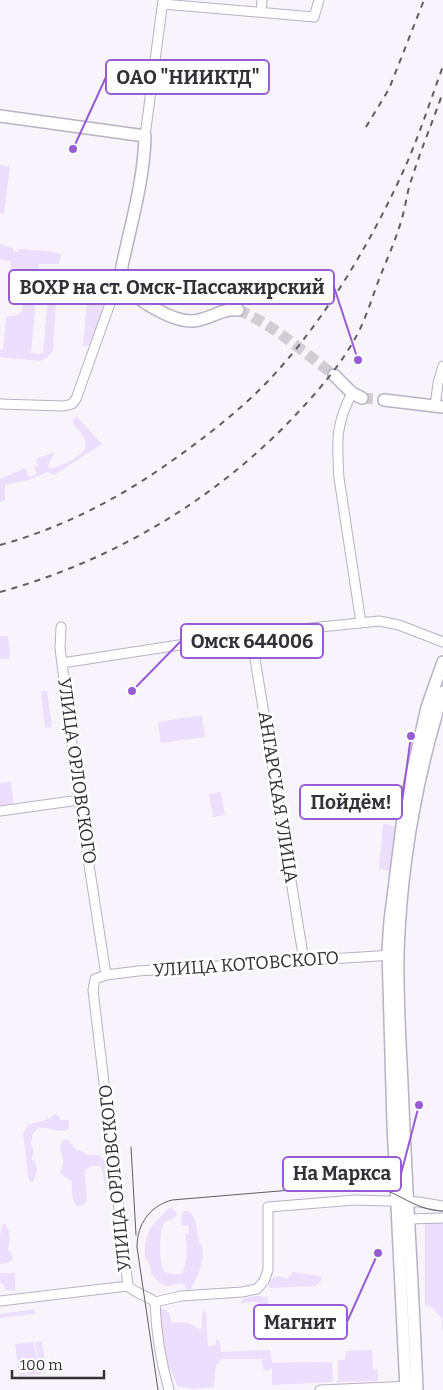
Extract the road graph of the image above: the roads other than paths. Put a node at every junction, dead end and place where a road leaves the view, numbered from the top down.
1 (262, 0) edge
2 (319, 0) edge
3 (163, 2) edge
4 (261, 12) junction
5 (0, 116) edge
6 (145, 136) junction
7 (121, 272) junction
8 (238, 310) tunnel mouth
9 (443, 366) edge
10 (334, 375) tunnel mouth
11 (357, 396) joint
12 (384, 400) tunnel mouth
13 (0, 404) edge
14 (439, 407) edge
15 (360, 623) junction
16 (61, 627) dead end
17 (251, 634) junction
18 (443, 642) edge
19 (62, 662) junction
20 (443, 662) edge
21 (443, 692) edge
22 (79, 800) junction
23 (0, 811) edge
24 (393, 955) junction
25 (304, 961) junction
26 (106, 974) junction
27 (95, 979) joint
28 (403, 1202) junction
29 (443, 1206) edge
30 (443, 1218) edge
31 (409, 1219) junction
32 (128, 1286) junction
33 (0, 1302) edge
34 (155, 1302) junction
35 (411, 1388) edge
36 (169, 1390) edge
37 (320, 1390) edge

1 - 4 street
2 - 4 street
3 - 4 street
3 - 6 street
5 - 6 main road
6 - 7 main road
7 - 8 main road
7 - 13 street
9 - 14 street
10 - 11 main road
11 - 15 street
12 - 14 main road
15 - 17 street
15 - 18 street
16 - 19 street, УЛИЦА ОРЛОВСКОГО
17 - 19 street
17 - 25 street, АНГАРСКАЯ УЛИЦА
19 - 22 street, УЛИЦА ОРЛОВСКОГО
20 - 24 main road
21 - 24 main road
22 - 23 street
22 - 26 street, УЛИЦА ОРЛОВСКОГО
24 - 25 street, УЛИЦА КОТОВСКОГО
24 - 28 main road
25 - 26 street, УЛИЦА КОТОВСКОГО
26 - 27 street, УЛИЦА КОТОВСКОГО
27 - 32 street, УЛИЦА ОРЛОВСКОГО
28 - 29 street
28 - 31 main road
28 - 34 street
28 - 35 main road
30 - 31 street
31 - 35 main road
32 - 33 street
32 - 34 street, УЛИЦА ОРЛОВСКОГО
34 - 36 street
35 - 37 street

